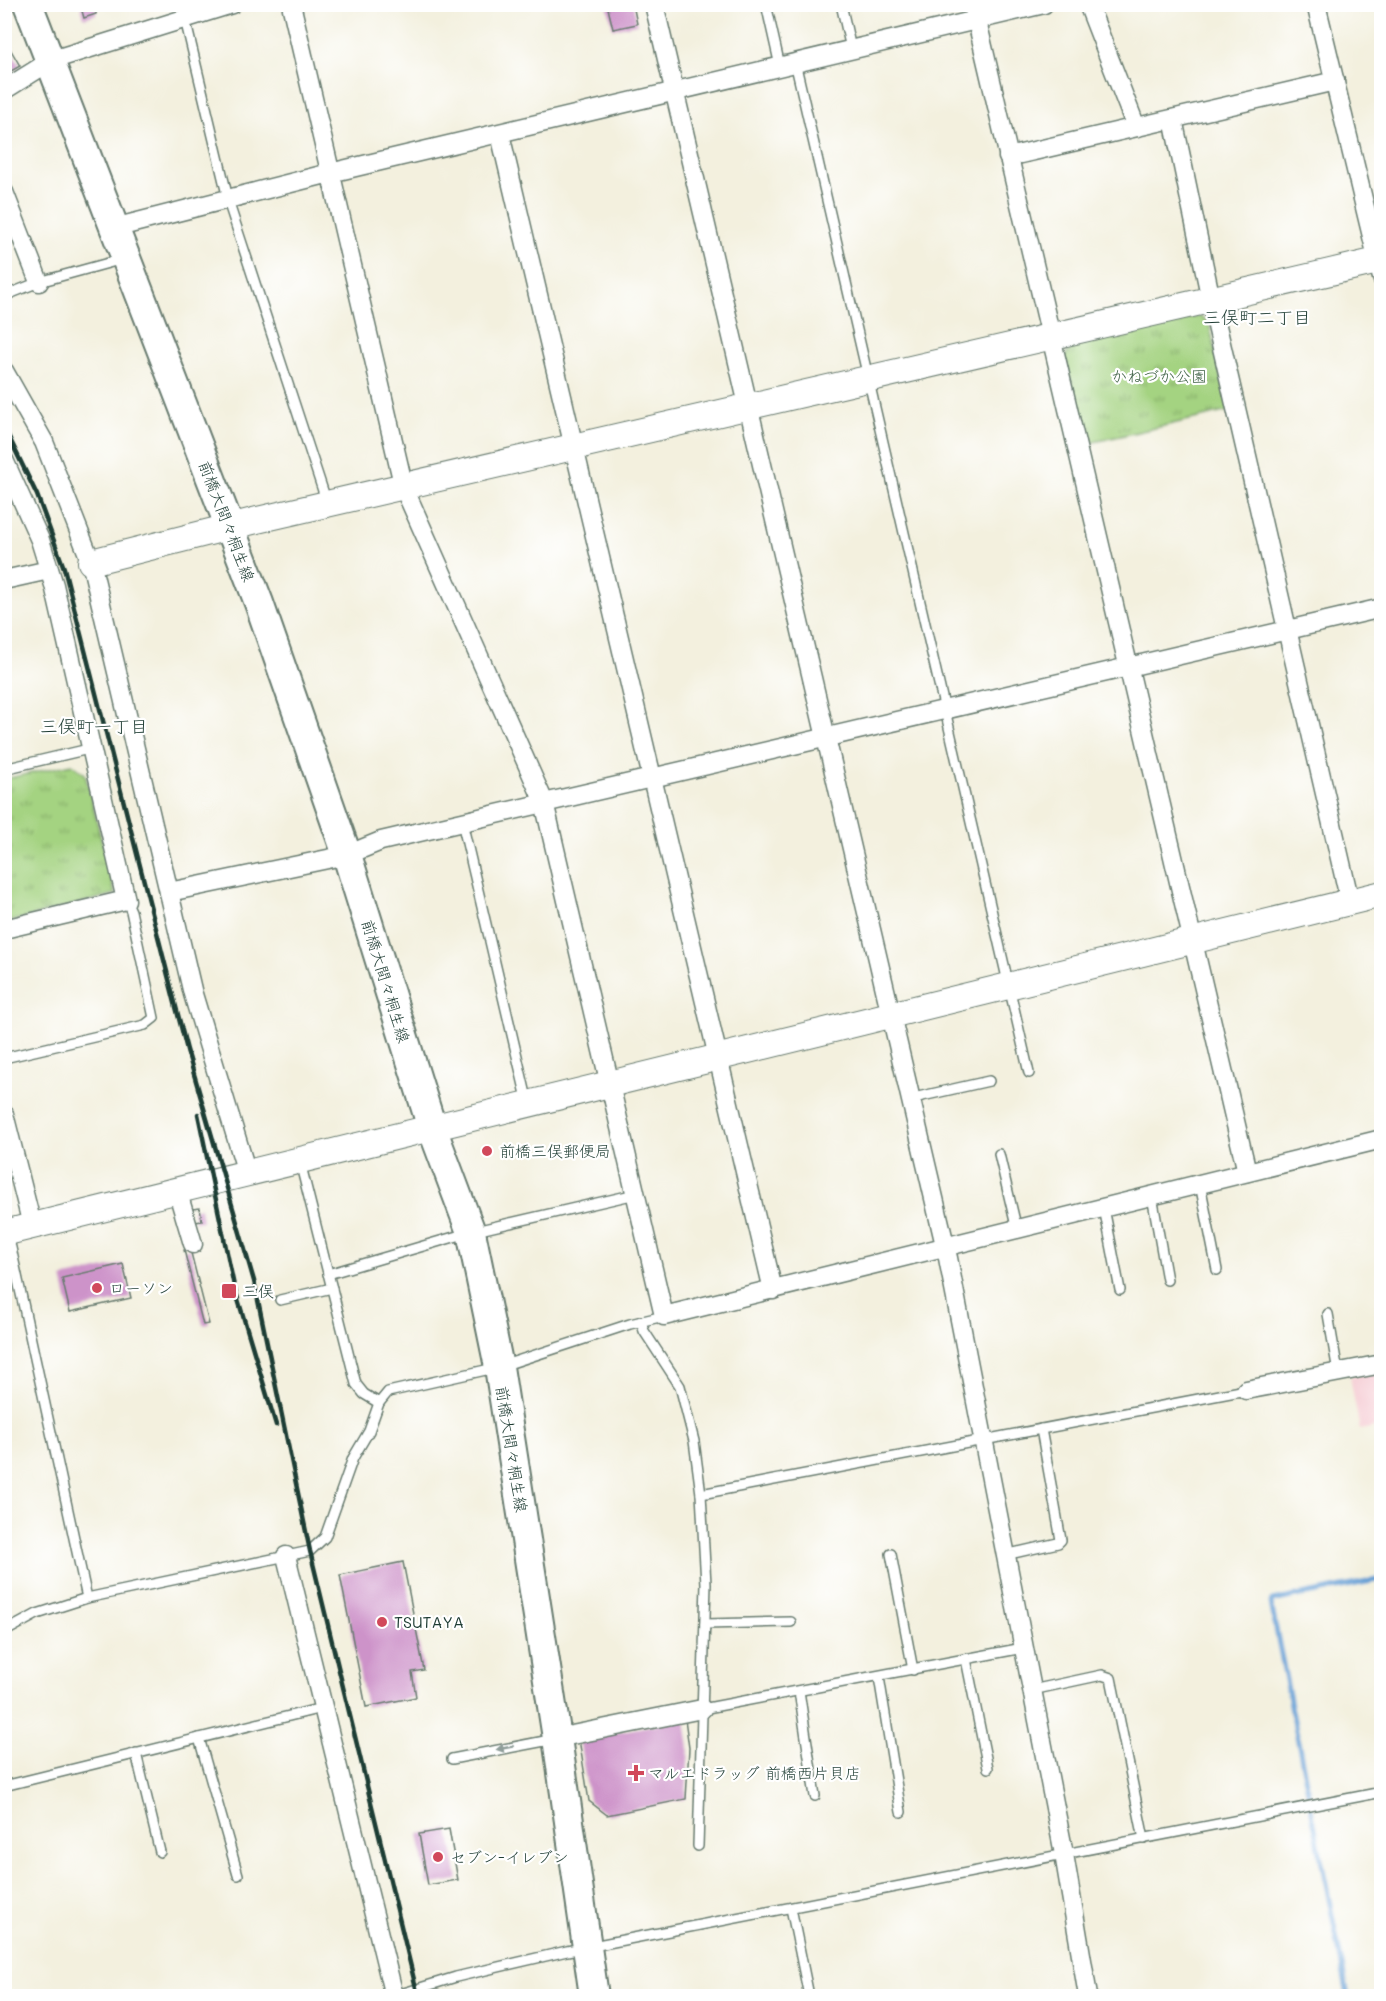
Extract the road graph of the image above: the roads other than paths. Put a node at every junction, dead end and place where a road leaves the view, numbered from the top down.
1 (28, 4) edge
2 (232, 4) edge
3 (291, 4) edge
4 (654, 4) edge
5 (766, 4) edge
6 (841, 4) edge
7 (1044, 4) edge
8 (1088, 4) edge
9 (1316, 4) edge
10 (975, 12) edge
11 (185, 19) junction
12 (851, 49) junction
13 (52, 60) junction
14 (788, 64) junction
15 (1335, 81) junction
16 (4, 90) edge
17 (675, 91) junction
18 (1173, 119) junction
19 (1136, 127) junction
20 (500, 134) junction
21 (1008, 157) junction
22 (330, 173) junction
23 (4, 192) edge
24 (229, 199) junction
25 (114, 228) junction
26 (126, 259) junction
27 (1380, 266) edge
28 (39, 282) junction
29 (4, 296) edge
30 (1211, 300) junction
31 (1051, 337) junction
32 (4, 372) edge
33 (868, 378) junction
34 (748, 407) junction
35 (576, 447) junction
36 (4, 460) edge
37 (404, 488) junction
38 (327, 505) junction
39 (230, 528) junction
40 (91, 562) junction
41 (49, 570) junction
42 (4, 580) edge
43 (1382, 608) edge
44 (1287, 631) junction
45 (1128, 667) junction
46 (946, 709) junction
47 (825, 738) junction
48 (93, 748) junction
49 (4, 770) edge
50 (653, 778) junction
51 (544, 802) junction
52 (462, 822) junction
53 (347, 855) junction
54 (169, 892) junction
55 (1382, 894) edge
56 (126, 900) junction
57 (1350, 902) junction
58 (4, 928) edge
59 (1191, 940) junction
60 (1010, 984) junction
61 (889, 1014) junction
62 (717, 1056) junction
63 (4, 1058) edge
64 (1029, 1073) dead end
65 (989, 1081) dead end
66 (610, 1083) junction
67 (909, 1099) junction
68 (528, 1103) junction
69 (4, 1114) edge
70 (432, 1128) junction
71 (1382, 1139) edge
72 (999, 1154) dead end
73 (300, 1160) junction
74 (1247, 1172) junction
75 (247, 1173) junction
76 (1200, 1184) junction
77 (636, 1194) junction
78 (1152, 1196) junction
79 (180, 1200) dead end
80 (1104, 1208) junction
81 (32, 1225) junction
82 (1017, 1230) junction
83 (6, 1232) edge
84 (471, 1232) junction
85 (193, 1244) dead end
86 (945, 1248) junction
87 (1217, 1269) dead end
88 (328, 1274) junction
89 (1167, 1280) dead end
90 (332, 1288) junction
91 (773, 1290) junction
92 (1120, 1290) dead end
93 (280, 1300) dead end
94 (1328, 1314) dead end
95 (664, 1316) junction
96 (641, 1321) junction
97 (1382, 1364) edge
98 (499, 1367) junction
99 (1338, 1372) junction
100 (1246, 1390) joint
101 (379, 1403) junction
102 (1041, 1429) junction
103 (983, 1440) junction
104 (701, 1494) junction
105 (891, 1554) dead end
106 (1005, 1555) junction
107 (286, 1556) junction
108 (87, 1598) junction
109 (791, 1622) dead end
110 (705, 1624) junction
111 (4, 1632) edge
112 (1023, 1648) junction
113 (966, 1659) junction
114 (913, 1670) junction
115 (879, 1677) junction
116 (1032, 1690) junction
117 (799, 1691) junction
118 (322, 1708) junction
119 (702, 1709) junction
120 (199, 1738) junction
121 (557, 1738) junction
122 (136, 1753) junction
123 (452, 1759) dead end
124 (988, 1768) dead end
125 (4, 1786) edge
126 (1382, 1792) edge
127 (815, 1796) dead end
128 (901, 1812) dead end
129 (1144, 1839) junction
130 (698, 1846) dead end
131 (160, 1851) dead end
132 (1064, 1854) junction
133 (238, 1875) dead end
134 (791, 1908) junction
135 (586, 1949) junction
136 (393, 1996) edge
137 (594, 1996) edge
138 (809, 1996) edge
139 (1088, 1996) edge

1 - 13 main road, 前橋大間々桐生線
2 - 11 street
3 - 22 street
4 - 17 street
5 - 14 lane
6 - 12 lane
7 - 10 street
8 - 19 street
9 - 15 street
10 - 12 street
10 - 21 street
11 - 13 street
11 - 24 lane
12 - 14 street
13 - 16 street
13 - 25 main road, 前橋大間々桐生線
14 - 17 street
14 - 33 lane
15 - 18 street
15 - 27 street
17 - 20 street
17 - 34 street
18 - 19 street
18 - 30 street
19 - 21 street
20 - 22 street
20 - 35 street
21 - 31 street
22 - 24 street
22 - 37 street
23 - 28 street
24 - 25 street
24 - 38 lane
25 - 26 main road, 前橋大間々桐生線
26 - 28 lane
26 - 39 main road, 前橋大間々桐生線
27 - 30 street
28 - 29 lane
30 - 31 street
30 - 44 street
31 - 33 street
31 - 45 street
32 - 40 street
33 - 34 street
33 - 46 lane
34 - 35 street
34 - 47 street
35 - 37 street
35 - 50 street
36 - 41 street
37 - 38 street
37 - 51 street
38 - 39 street
39 - 40 street
39 - 53 main road, 前橋大間々桐生線
40 - 54 street
41 - 42 street
41 - 48 street
43 - 44 street
44 - 45 street
44 - 57 street
45 - 46 street
45 - 59 street
46 - 47 street
46 - 60 lane
47 - 50 street
47 - 61 street
48 - 49 lane
48 - 56 street
50 - 51 street
50 - 62 street
51 - 52 street
51 - 66 street
52 - 53 street
52 - 68 lane
53 - 54 street
53 - 70 main road, 前橋大間々桐生線
54 - 75 street
55 - 57 street
56 - 58 street
56 - 63 lane
57 - 59 street
59 - 60 street
59 - 74 street
60 - 61 street
60 - 64 lane
61 - 62 street
61 - 67 street
62 - 66 street
62 - 91 street
65 - 67 lane
66 - 68 street
66 - 77 street
67 - 86 street
68 - 70 street
69 - 81 street
70 - 73 street
70 - 84 main road, 前橋大間々桐生線
71 - 74 street
72 - 82 lane
73 - 75 street
73 - 88 lane
74 - 76 street
75 - 81 street
76 - 78 street
76 - 87 lane
77 - 84 lane
77 - 95 street
78 - 80 street
78 - 89 lane
79 - 85 street
80 - 82 street
80 - 92 lane
81 - 83 street
82 - 86 street
83 - 108 lane
84 - 88 lane
84 - 98 main road, 前橋大間々桐生線
86 - 91 street
86 - 103 street
88 - 90 lane
90 - 93 lane
90 - 101 lane
91 - 95 street
94 - 99 lane
95 - 96 lane
96 - 98 lane
96 - 104 lane
97 - 99 street
98 - 101 lane
98 - 121 main road, 前橋大間々桐生線
99 - 100 street
100 - 102 lane
101 - 107 lane
102 - 103 lane
102 - 106 lane
103 - 104 lane
103 - 106 street
104 - 110 lane
105 - 114 lane
106 - 112 street
107 - 108 lane
107 - 118 street
108 - 111 lane
109 - 110 lane
110 - 119 lane
112 - 113 lane
112 - 116 street
113 - 114 lane
113 - 124 lane
114 - 115 lane
115 - 117 lane
115 - 128 lane
116 - 129 lane
116 - 132 street
117 - 119 lane
117 - 127 lane
118 - 120 lane
118 - 136 street
119 - 121 street
119 - 130 lane
120 - 122 lane
120 - 133 lane
121 -> 123 lane
121 - 135 main road, 前橋大間々桐生線
122 - 125 lane
122 - 131 lane
126 - 129 lane
129 - 132 lane
132 - 134 lane
132 - 139 street
134 - 135 lane
134 - 138 lane
135 - 136 lane
135 - 137 main road, 前橋大間々桐生線

